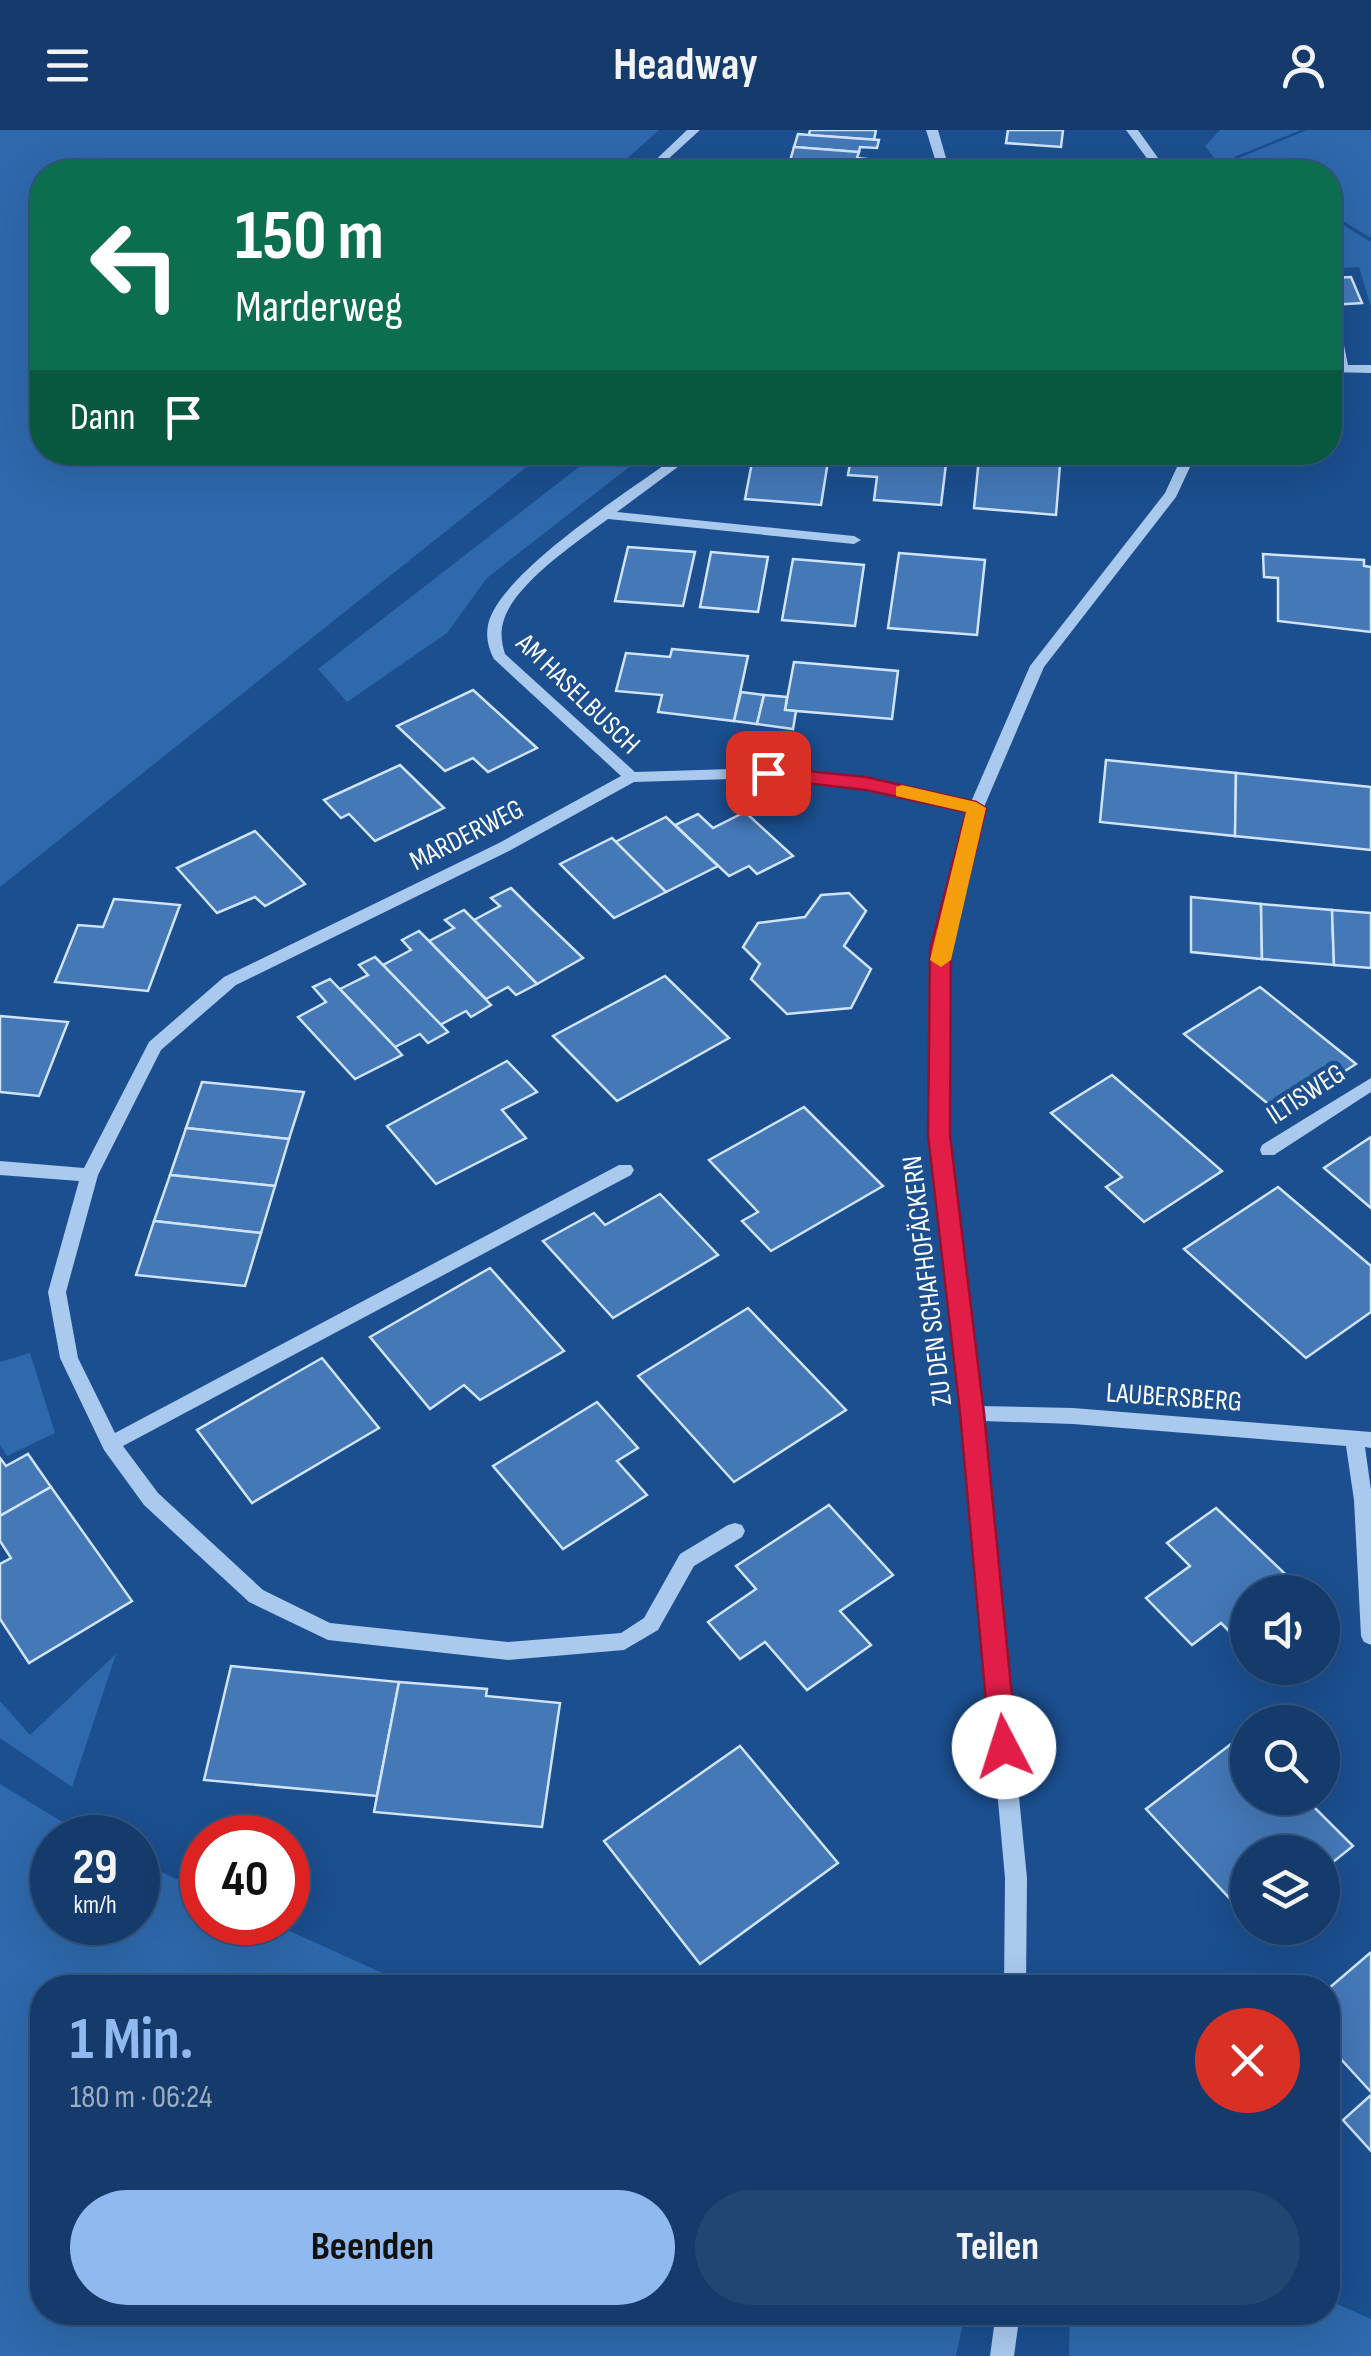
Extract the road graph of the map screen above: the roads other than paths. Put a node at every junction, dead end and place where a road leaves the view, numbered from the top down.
1 (694, 130) edge
2 (932, 130) edge
3 (1132, 130) edge
4 (661, 160) edge
5 (941, 160) edge
6 (1155, 160) edge
7 (1342, 368) edge
8 (1371, 370) edge
9 (674, 465) edge
10 (1184, 465) edge
11 (608, 514) junction
12 (854, 540) dead end
13 (631, 777) junction
14 (976, 808) junction
15 (1371, 1084) edge
16 (1268, 1150) dead end
17 (0, 1168) edge
18 (625, 1170) dead end
19 (88, 1175) junction
20 (972, 1413) junction
21 (1363, 1439) edge
22 (111, 1444) junction
23 (734, 1531) dead end
24 (1371, 1636) edge
25 (1015, 1975) edge
26 (1006, 2325) edge
27 (1002, 2356) edge

1 - 4 street
2 - 5 street
3 - 6 street
7 - 8 street
9 - 11 street, AM HASELBUSCH
10 - 14 street, ZU DEN SCHAFHOFÄCKERN
11 - 12 street
11 - 13 street, AM HASELBUSCH
13 - 14 street, MARDERWEG
13 - 19 street, MARDERWEG
14 - 20 street, ZU DEN SCHAFHOFÄCKERN
15 - 16 street, ILTISWEG
17 - 19 street
18 - 22 street
19 - 22 street, MARDERWEG
20 - 21 street, LAUBERSBERG
20 - 25 street, ZU DEN SCHAFHOFÄCKERN
21 - 24 street
22 - 23 street, MARDERWEG
26 - 27 street

